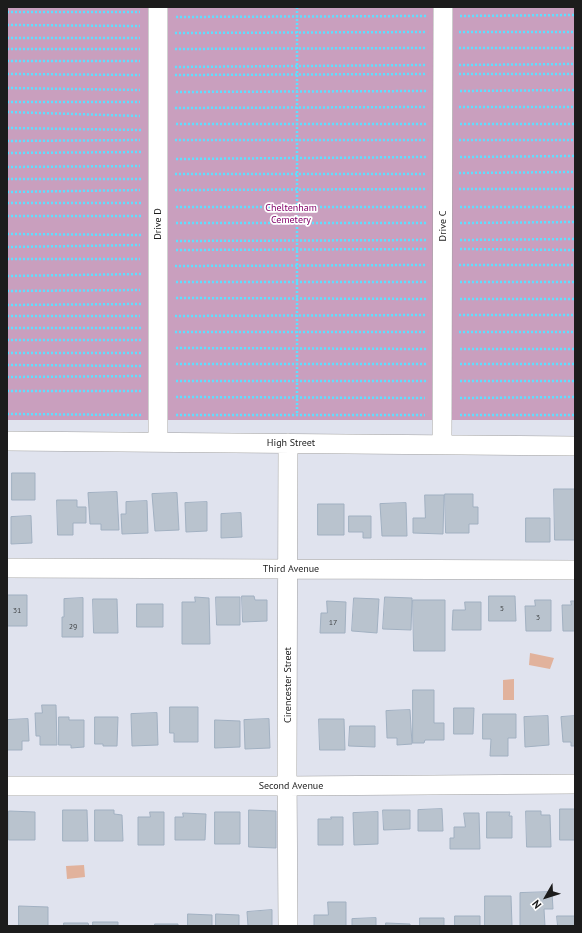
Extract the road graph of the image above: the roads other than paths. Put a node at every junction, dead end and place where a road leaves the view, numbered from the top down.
1 (443, 205) edge
2 (158, 208) edge
3 (7, 441) edge
4 (158, 442) junction
5 (288, 443) junction
6 (442, 444) junction
7 (575, 446) edge
8 (7, 568) edge
9 (289, 569) junction
10 (575, 570) edge
11 (575, 784) edge
12 (7, 786) edge
13 (287, 786) junction
14 (288, 926) edge

1 - 6 street
2 - 4 street
3 - 4 street, High Street
4 - 5 street, High Street
5 - 6 street, High Street
5 - 9 street, Cirencester Street
6 - 7 street, High Street
8 - 9 street, Third Avenue
9 - 10 street, Third Avenue
9 - 13 street, Cirencester Street
11 - 13 street, Second Avenue
12 - 13 street, Second Avenue
13 - 14 street, Cirencester Street

